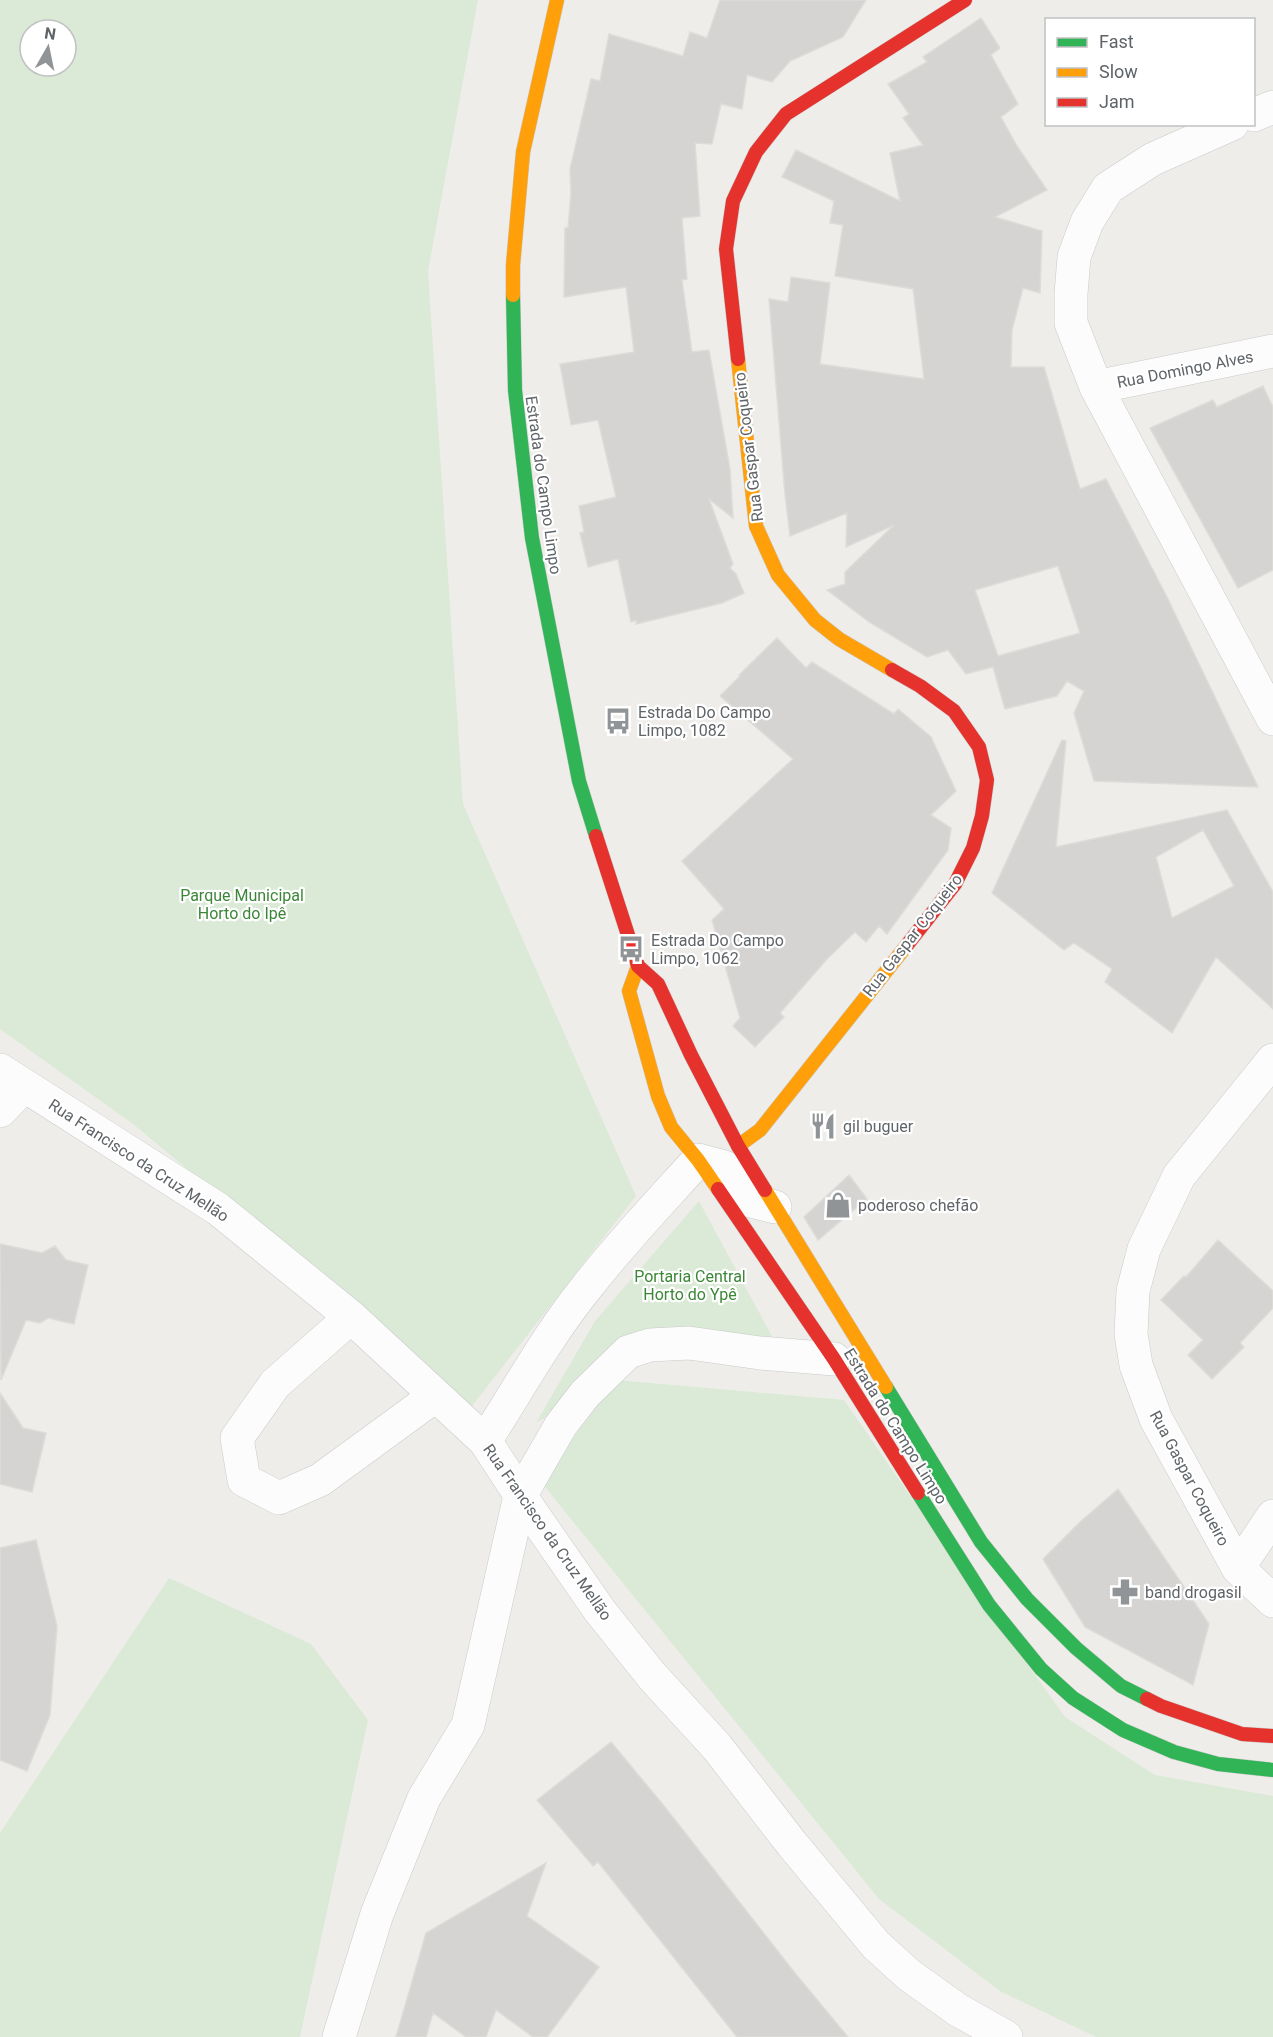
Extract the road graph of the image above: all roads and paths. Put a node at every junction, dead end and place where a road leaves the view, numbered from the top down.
1 (557, 0) edge
2 (965, 0) edge
3 (1273, 107) edge
4 (1255, 115) edge
5 (1227, 126) edge
6 (1273, 351) edge
7 (1096, 387) junction
8 (1273, 719) edge
9 (639, 966) junction
10 (1273, 1060) edge
11 (12, 1078) edge
12 (0, 1111) edge
13 (738, 1146) junction
14 (698, 1160) junction
15 (776, 1207) junction
16 (351, 1317) junction
17 (834, 1359) junction
18 (435, 1396) junction
19 (485, 1441) junction
20 (520, 1496) junction
21 (1273, 1516) edge
22 (1238, 1568) junction
23 (1273, 1601) edge
24 (1273, 1736) edge
25 (1273, 1770) edge
26 (339, 2037) edge
27 (1006, 2037) edge

1 - 9 main road, Estrada do Campo Limpo
2 - 13 main road, Rua Gaspar Coqueiro
3 - 4 street
5 - 7 street
6 - 7 street, Rua Domingo Alves
7 - 8 street
9 - 13 main road, Estrada do Campo Limpo
9 - 14 main road, Estrada do Campo Limpo
10 - 22 street, Rua Gaspar Coqueiro
11 - 12 street
11 - 16 street, Rua Francisco da Cruz Mellão
13 - 15 main road, Estrada do Campo Limpo
14 - 15 street
14 - 17 main road, Estrada do Campo Limpo
14 - 19 street
15 - 24 main road, Estrada do Campo Limpo
16 - 18 street, Rua Francisco da Cruz Mellão
16 - 18 street
17 - 20 street
17 - 25 main road, Estrada do Campo Limpo
18 - 19 street, Rua Francisco da Cruz Mellão
19 - 20 street, Rua Francisco da Cruz Mellão
20 - 26 street
20 - 27 street, Rua Francisco da Cruz Mellão
21 - 22 street
22 - 23 street, Rua Gaspar Coqueiro

